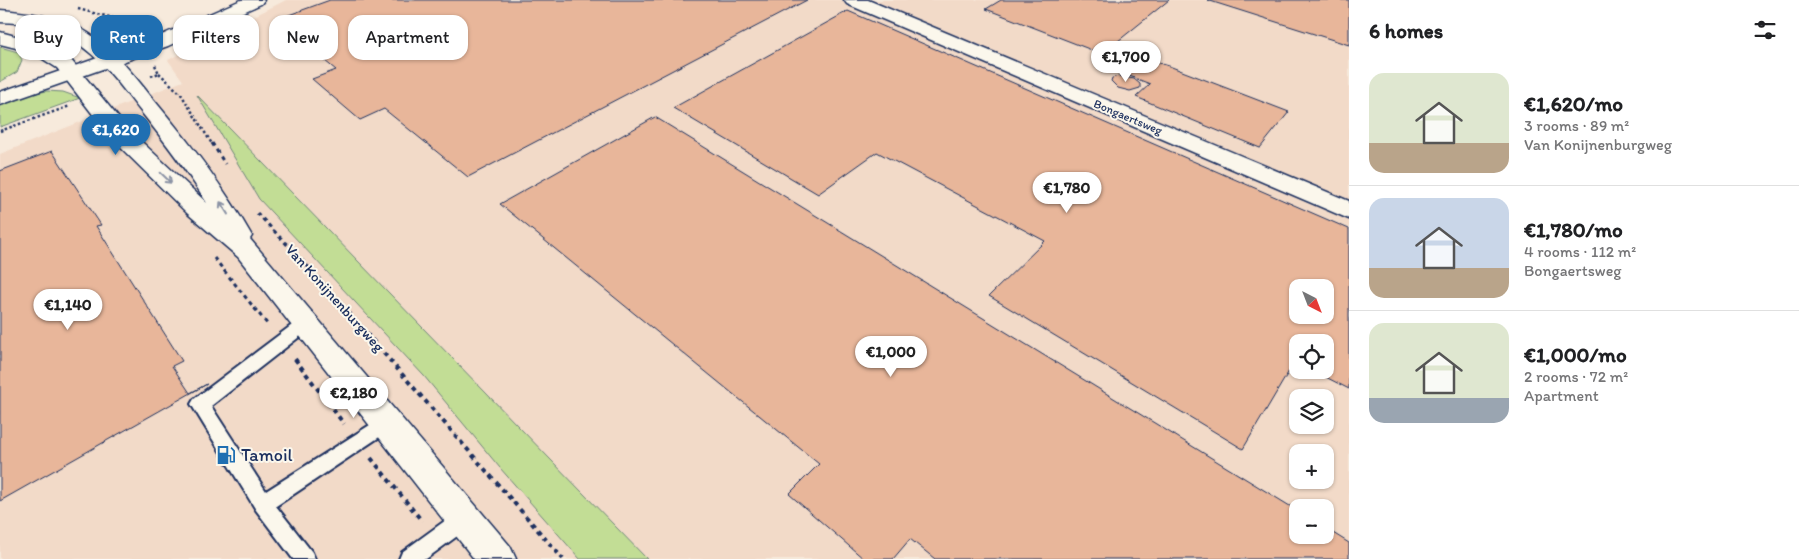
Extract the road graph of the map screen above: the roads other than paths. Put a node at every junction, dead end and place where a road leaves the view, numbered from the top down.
1 (228, 0) edge
2 (255, 0) edge
3 (852, 0) edge
4 (0, 16) edge
5 (163, 28) edge
6 (0, 38) edge
7 (163, 42) edge
8 (91, 46) edge
9 (94, 60) edge
10 (108, 60) edge
11 (69, 69) junction
12 (0, 87) edge
13 (0, 99) edge
14 (1349, 211) edge
15 (247, 250) junction
16 (306, 324) junction
17 (387, 423) junction
18 (263, 504) junction
19 (464, 520) junction
20 (305, 559) edge
21 (409, 559) edge
22 (497, 559) edge

1 - 5 street
2 - 7 street
3 - 14 street, Bongaertsweg
4 - 8 street
6 - 11 street
9 - 11 street
15 -> 10 street
11 - 12 street
11 - 13 street
11 -> 15 street
15 - 16 street
16 - 17 street
16 - 18 lane
17 - 18 lane
17 - 19 street
18 - 20 lane
19 - 21 lane
19 - 22 street

